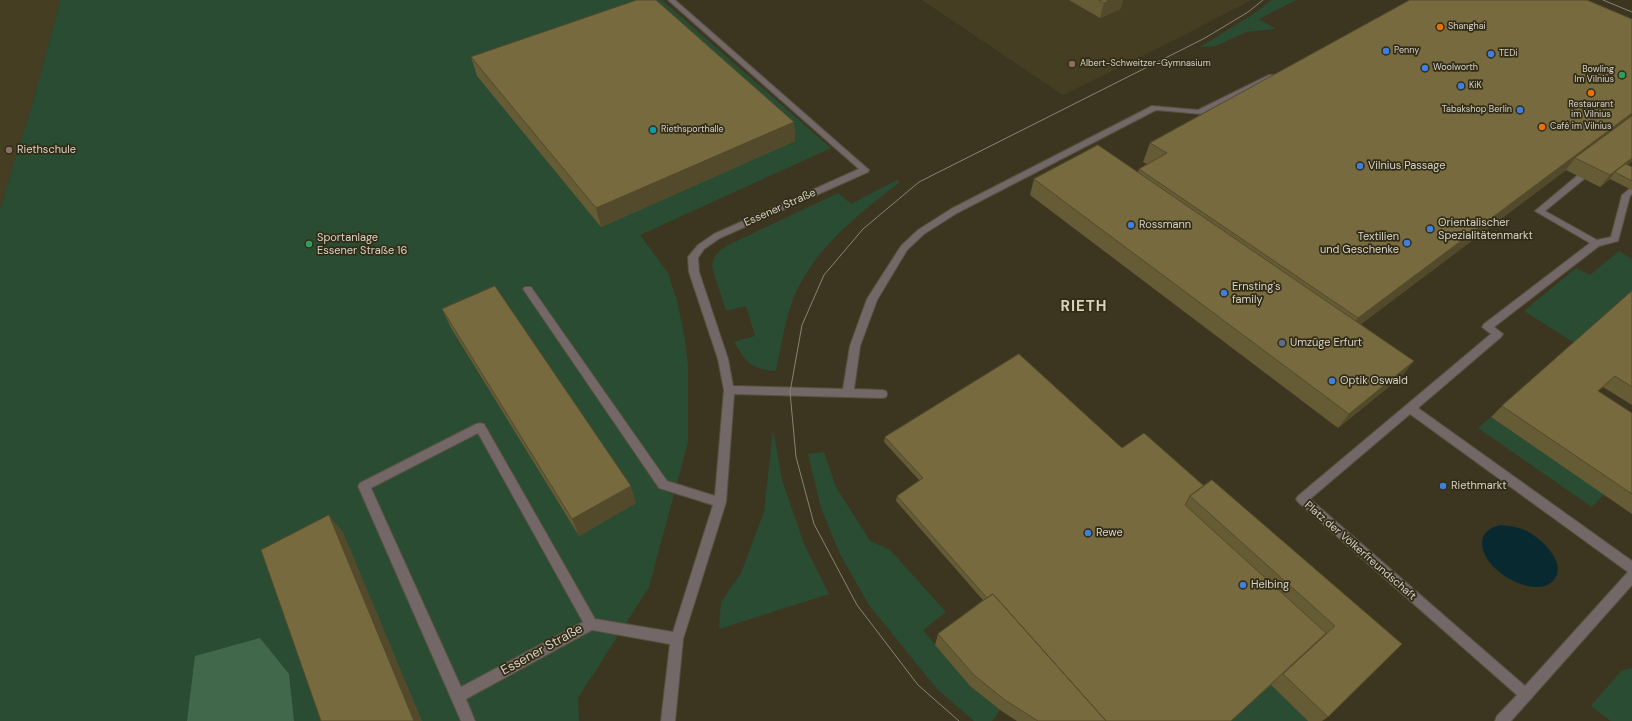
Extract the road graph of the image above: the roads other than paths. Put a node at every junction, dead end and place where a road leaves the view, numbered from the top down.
1 (671, 0) edge
2 (1278, 74) edge
3 (1581, 177) edge
4 (1632, 190) edge
5 (1596, 243) junction
6 (528, 289) dead end
7 (728, 390) junction
8 (848, 393) junction
9 (882, 394) dead end
10 (1410, 408) junction
11 (720, 502) junction
12 (1632, 568) edge
13 (1632, 576) edge
14 (591, 624) junction
15 (677, 639) junction
16 (1526, 695) junction
17 (458, 696) junction
18 (468, 721) edge
19 (668, 721) edge
20 (1502, 721) edge

1 - 7 street, Essener Straße
2 - 8 street
3 - 5 street
4 - 5 street, Platz der Völkerfreundschaft
5 - 10 street, Platz der Völkerfreundschaft
6 - 11 street
7 - 8 street
7 - 11 street, Essener Straße
8 - 9 street
10 - 12 street
10 - 16 street, Platz der Völkerfreundschaft
11 - 15 street, Essener Straße
13 - 16 street
14 - 15 street, Essener Straße
14 - 17 street, Essener Straße
14 - 17 street
15 - 19 street, Essener Straße
16 - 20 street
17 - 18 street

